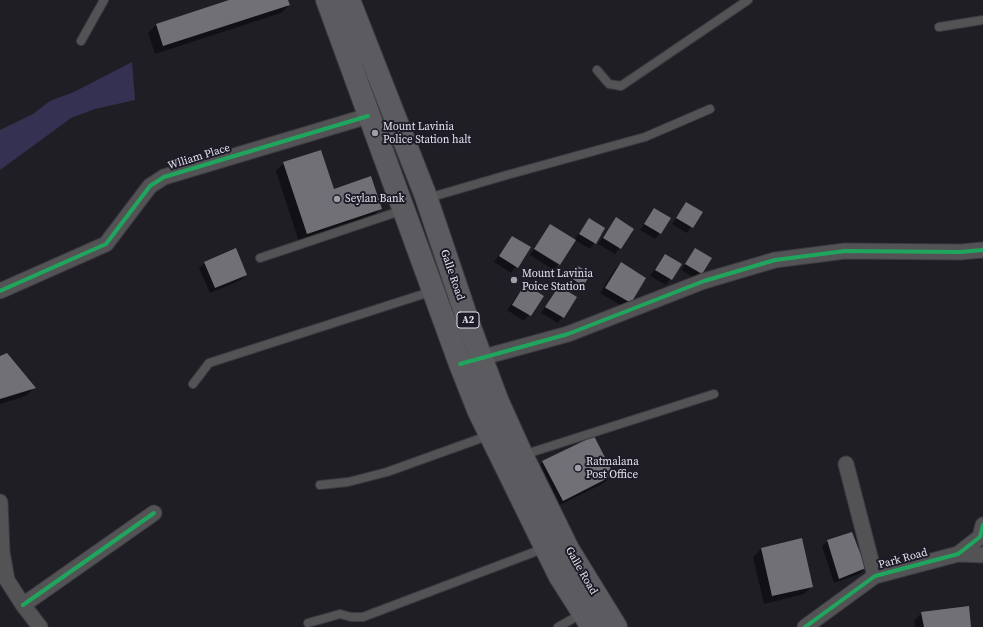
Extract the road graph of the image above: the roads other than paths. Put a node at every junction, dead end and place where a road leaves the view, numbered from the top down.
1 (104, 0) edge
2 (327, 0) edge
3 (349, 0) edge
4 (748, 0) edge
5 (983, 20) edge
6 (939, 27) dead end
7 (81, 41) dead end
8 (597, 70) dead end
9 (710, 109) dead end
10 (368, 116) junction
11 (427, 199) junction
12 (403, 210) junction
13 (983, 250) edge
14 (260, 258) dead end
15 (0, 291) edge
16 (433, 291) junction
17 (481, 358) junction
18 (460, 364) junction
19 (193, 384) dead end
20 (714, 394) dead end
21 (490, 435) junction
22 (522, 456) junction
23 (846, 464) dead end
24 (320, 485) dead end
25 (0, 508) edge
26 (154, 512) dead end
27 (983, 525) edge
28 (546, 548) junction
29 (958, 554) junction
30 (983, 555) edge
31 (875, 576) junction
32 (23, 605) junction
33 (588, 620) edge
34 (308, 623) dead end
35 (40, 627) edge
36 (558, 627) edge
37 (616, 627) edge
38 (805, 627) edge

1 - 7 lane
2 - 10 highway, Galle Road / A2
3 - 11 highway, Galle Road / A2
4 - 8 lane
5 - 6 lane
9 - 11 lane
10 - 12 highway, Galle Road / A2
10 - 15 street, Wlliam Place
11 - 17 highway, Galle Road / A2
12 - 14 lane
12 - 16 highway, Galle Road / A2
13 - 17 street
16 - 18 highway, Galle Road / A2
16 - 19 lane
17 - 18 street
17 - 22 highway, Galle Road / A2
18 - 21 highway, Galle Road / A2
20 - 22 lane
21 - 24 lane
21 - 28 highway, Galle Road / A2
22 - 37 highway, Galle Road / A2
23 - 31 street
25 - 32 street
26 - 32 street
27 - 29 street, Park Road
28 - 33 highway, Galle Road / A2
28 - 34 lane
29 - 30 street
29 - 31 street, Park Road
31 - 38 street, Park Road
32 - 35 street
33 - 36 lane

